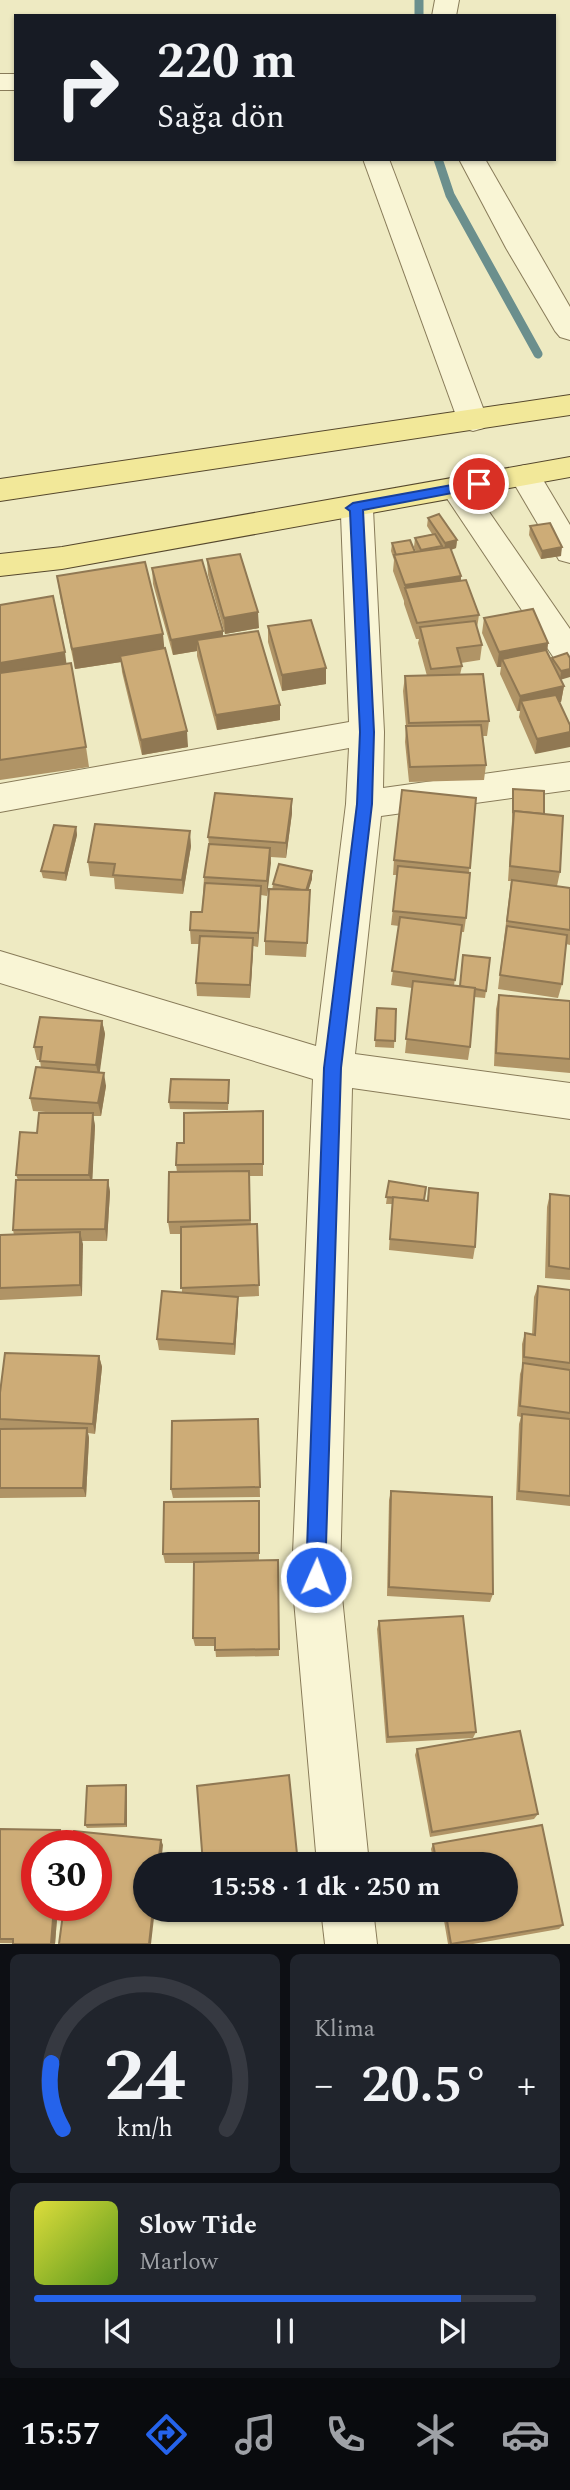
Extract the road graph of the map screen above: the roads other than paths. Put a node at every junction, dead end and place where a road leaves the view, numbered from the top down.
1 (377, 161) edge
2 (473, 161) edge
3 (570, 331) edge
4 (570, 405) edge
5 (473, 421) junction
6 (570, 467) edge
7 (525, 475) junction
8 (456, 488) junction
9 (0, 491) edge
10 (353, 508) junction
11 (570, 552) edge
12 (0, 565) edge
13 (570, 655) edge
14 (367, 732) junction
15 (569, 781) edge
16 (0, 798) edge
17 (364, 804) junction
18 (0, 967) edge
19 (332, 1068) junction
20 (570, 1101) edge
21 (342, 1852) edge
22 (348, 1922) edge
23 (351, 1944) edge

1 - 5 street
2 - 3 street
4 - 5 main road
5 - 9 main road
6 - 7 main road
7 - 8 main road
7 - 11 street
8 - 10 main road
8 - 13 street
10 - 12 main road
10 - 14 street
14 - 16 street
14 - 17 street
15 - 17 street
17 - 19 street
18 - 19 street
19 - 20 street
19 - 21 street
22 - 23 street

